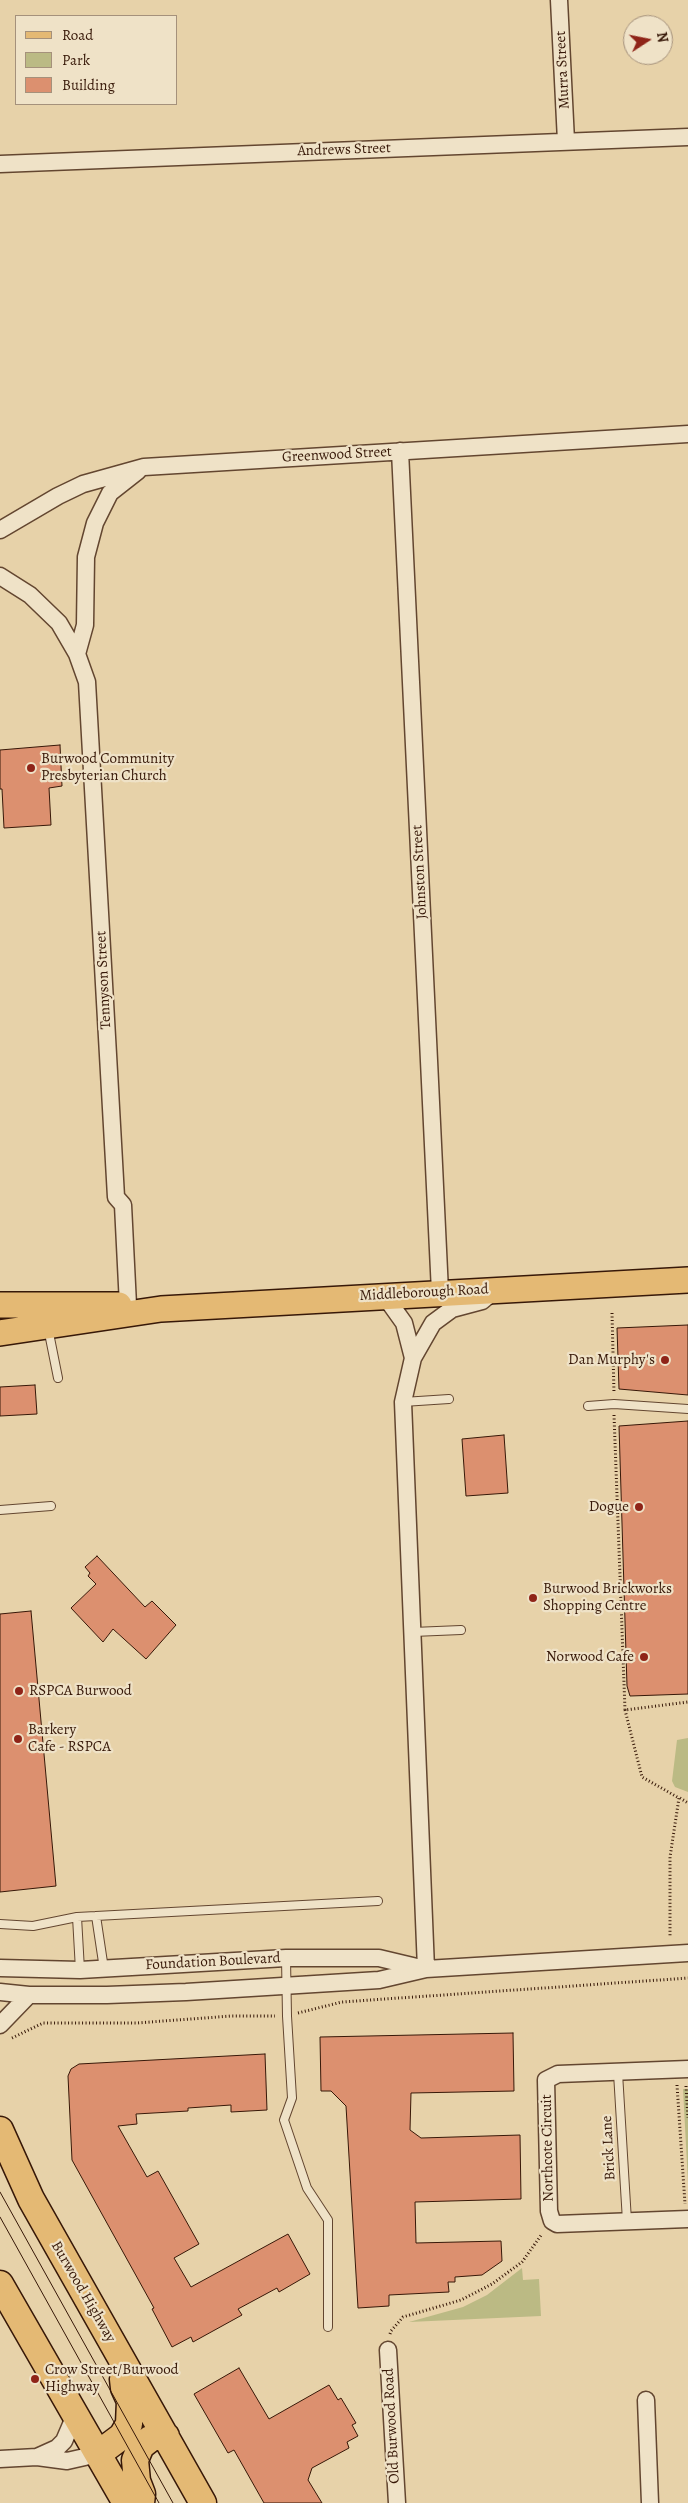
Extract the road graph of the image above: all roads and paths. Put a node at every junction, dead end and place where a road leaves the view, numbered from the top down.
1 (559, 0) edge
2 (688, 137) edge
3 (566, 141) junction
4 (0, 164) edge
5 (688, 434) edge
6 (400, 451) junction
7 (144, 466) junction
8 (0, 530) edge
9 (0, 576) edge
10 (77, 654) junction
11 (688, 1280) edge
12 (498, 1289) junction
13 (440, 1292) junction
14 (384, 1295) junction
15 (0, 1305) edge
16 (128, 1305) junction
17 (161, 1309) junction
18 (612, 1313) dead end
19 (48, 1327) junction
20 (0, 1333) edge
21 (613, 1357) junction
22 (618, 1357) dead end
23 (413, 1358) junction
24 (58, 1378) dead end
25 (449, 1399) dead end
26 (403, 1402) junction
27 (614, 1404) junction
28 (588, 1406) dead end
29 (688, 1409) edge
30 (51, 1506) dead end
31 (0, 1510) edge
32 (620, 1595) junction
33 (625, 1595) dead end
34 (461, 1630) dead end
35 (413, 1632) junction
36 (688, 1702) edge
37 (625, 1710) junction
38 (680, 1798) junction
39 (688, 1803) edge
40 (378, 1901) dead end
41 (96, 1916) junction
42 (77, 1917) junction
43 (0, 1924) edge
44 (688, 1953) edge
45 (670, 1954) junction
46 (286, 1958) junction
47 (0, 1968) edge
48 (104, 1969) junction
49 (426, 1969) junction
50 (80, 1970) junction
51 (688, 1978) edge
52 (671, 1980) junction
53 (287, 1985) junction
54 (0, 1992) edge
55 (29, 1995) junction
56 (287, 2016) junction
57 (0, 2025) edge
58 (7, 2041) dead end
59 (682, 2069) edge
60 (618, 2073) junction
61 (0, 2130) edge
62 (676, 2207) dead end
63 (687, 2210) edge
64 (627, 2220) junction
65 (552, 2221) junction
66 (0, 2284) edge
67 (328, 2327) dead end
68 (388, 2350) joint
69 (122, 2360) junction
70 (646, 2400) dead end
71 (76, 2413) junction
72 (166, 2436) junction
73 (98, 2454) junction
74 (37, 2457) junction
75 (0, 2459) edge
76 (126, 2503) edge
77 (141, 2503) edge
78 (203, 2503) edge
79 (397, 2503) edge
80 (650, 2503) edge

1 - 3 street, Murra Street
2 - 3 street, Andrews Street
3 - 4 street, Andrews Street
5 - 6 street, Greenwood Street
6 - 7 street, Greenwood Street
6 - 13 street, Johnston Street
7 - 8 street, Greenwood Street
7 - 10 street
9 - 10 street, Tennyson Street
10 - 16 street, Tennyson Street
11 - 12 main road, Middleborough Road
12 - 13 main road, Middleborough Road
12 - 23 street
13 - 14 main road, Middleborough Road
14 - 17 main road, Middleborough Road
14 - 23 street
15 - 16 main road, Middleborough Road
16 - 17 main road, Middleborough Road
17 - 19 main road, Middleborough Road
18 - 21 path
19 - 20 main road, Middleborough Road
19 - 24 lane
21 - 22 path
21 - 27 path
23 - 26 street
25 - 26 lane
26 - 35 street
27 - 28 lane
27 - 29 lane
27 - 32 path
30 - 31 lane
32 - 33 path
32 - 37 path
34 - 35 lane
35 - 49 street
36 - 37 path
37 - 38 path
38 - 39 path
38 - 45 path
40 - 41 lane
41 - 42 lane
41 - 48 lane
42 - 43 lane
42 - 50 lane
44 - 45 street, Foundation Boulevard
45 - 49 street, Foundation Boulevard
45 - 52 path
46 - 48 street, Foundation Boulevard
46 - 49 street, Foundation Boulevard
46 - 53 lane
47 - 50 street, Foundation Boulevard
48 - 50 street, Foundation Boulevard
49 - 53 street, Foundation Boulevard
51 - 52 path
52 - 56 path
53 - 55 street, Foundation Boulevard
53 - 56 lane
54 - 55 street, Foundation Boulevard
55 - 57 street
56 - 58 path
56 - 67 lane
59 - 60 street, Northcote Circuit
59 - 63 path
60 - 64 lane, Brick Lane
60 - 65 street, Northcote Circuit
61 - 69 highway, Burwood Highway
62 - 63 path
63 - 64 street, Northcote Circuit
64 - 65 street, Northcote Circuit
65 - 68 path
66 - 71 highway
68 - 79 street, Old Burwood Road
69 - 72 highway, Burwood Highway
69 - 73 highway
70 - 80 street
71 - 73 highway
71 - 74 street
72 - 77 highway
72 - 78 highway, Burwood Highway
73 - 74 street
73 - 76 highway
74 - 75 street

